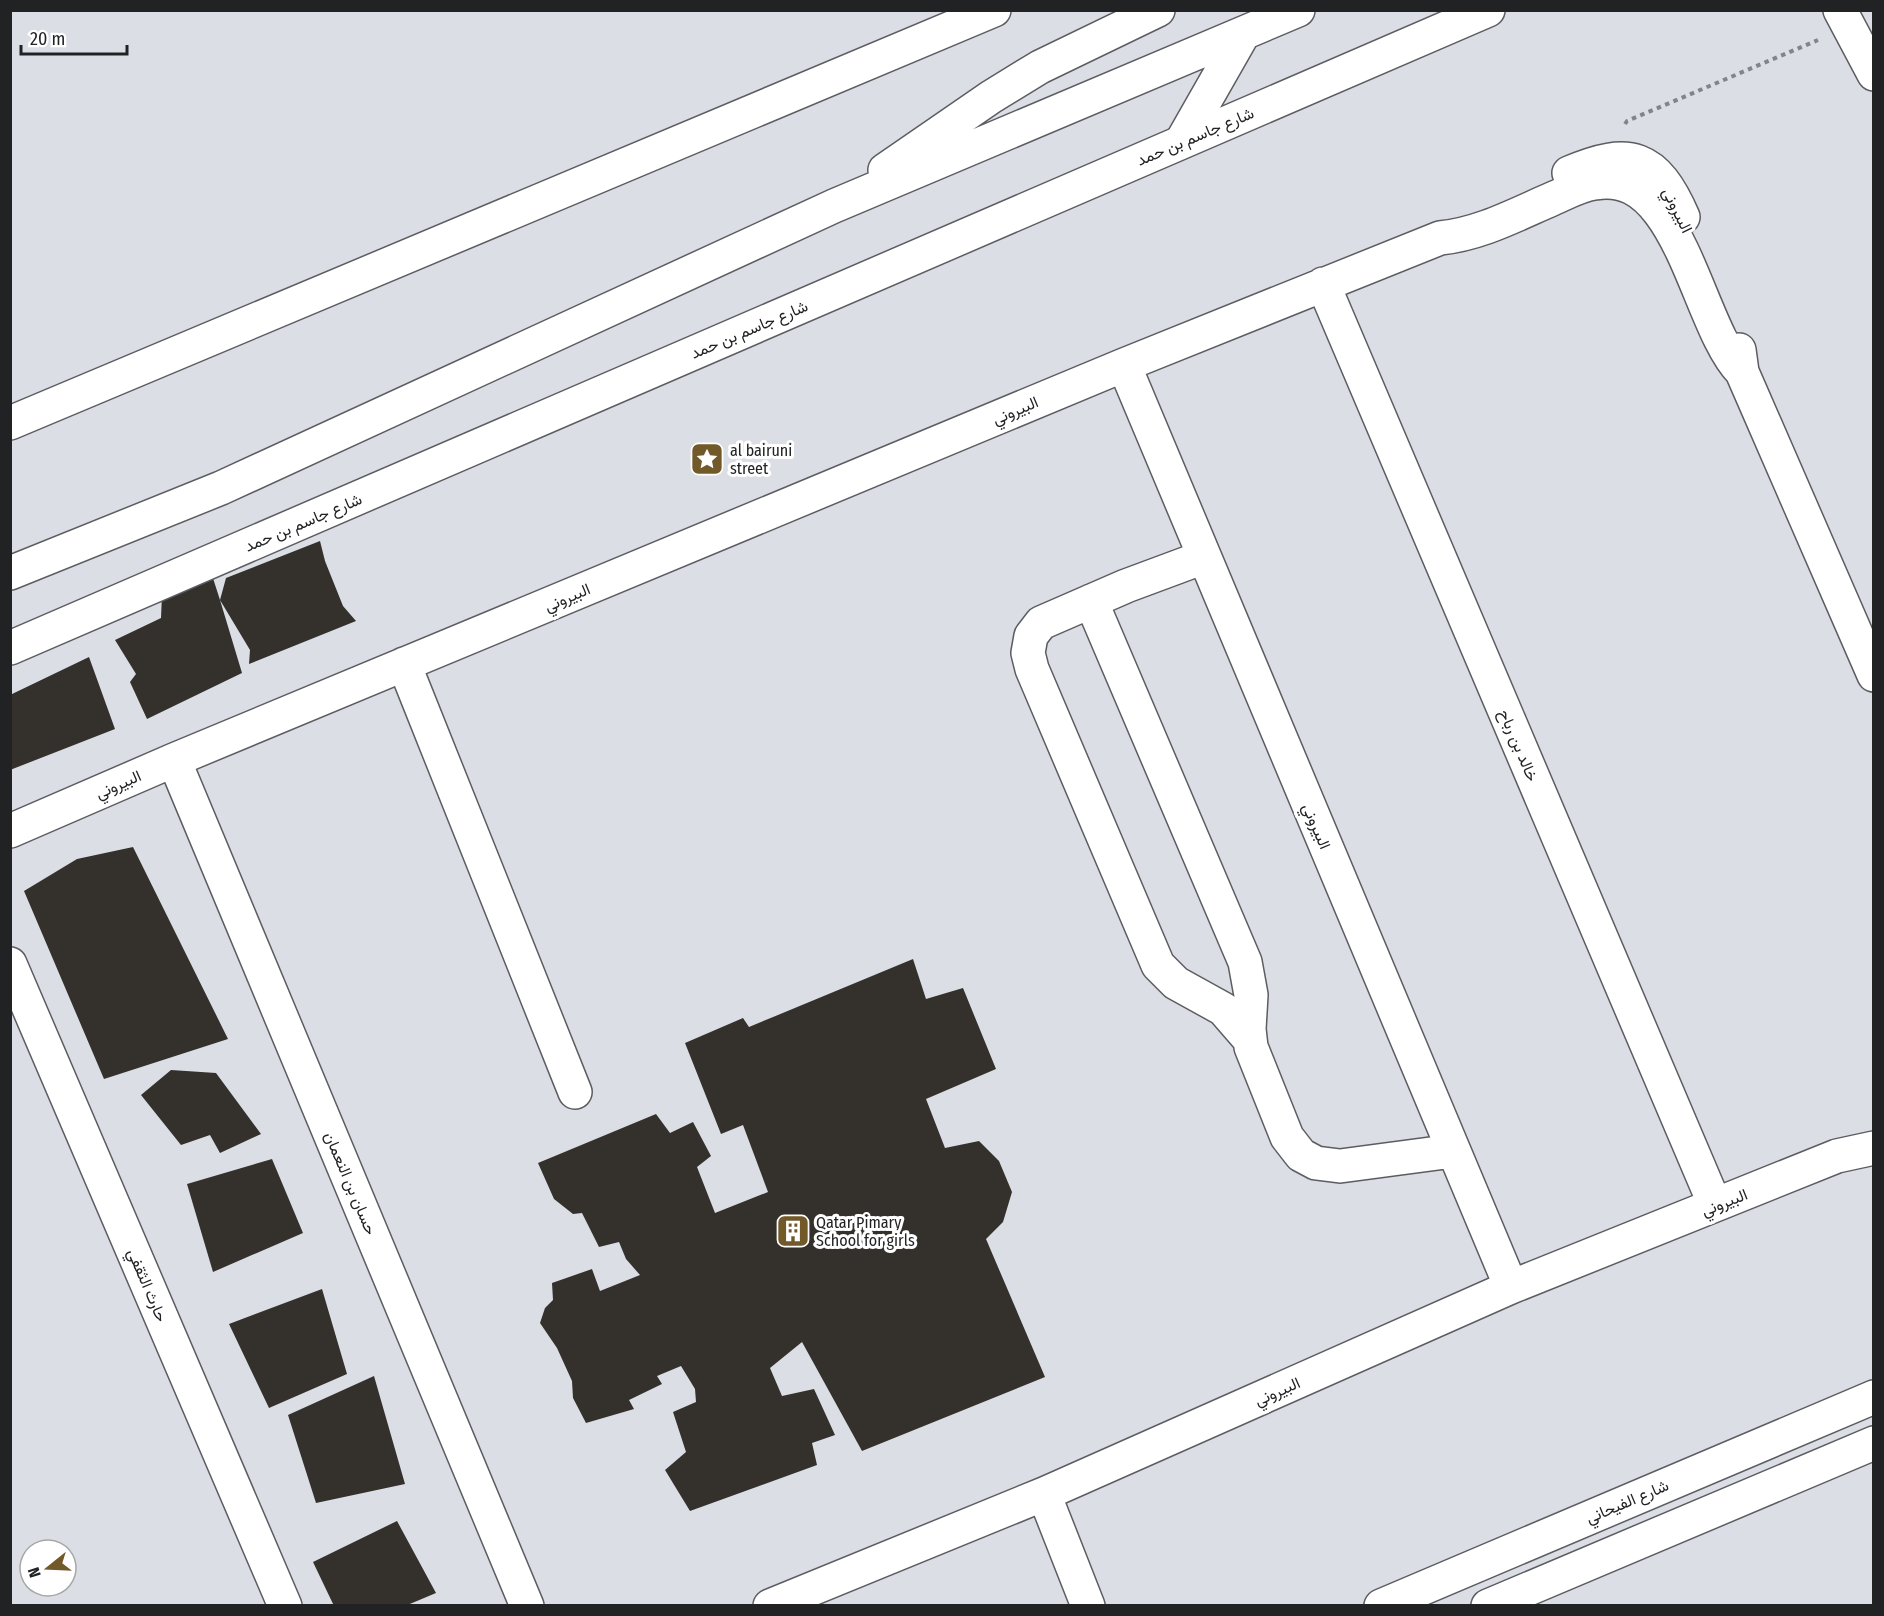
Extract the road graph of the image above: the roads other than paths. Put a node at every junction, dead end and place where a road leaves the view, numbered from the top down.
1 (994, 10) edge
2 (1158, 10) edge
3 (1298, 10) edge
4 (1488, 10) edge
5 (1856, 21) edge
6 (1243, 34) junction
7 (1874, 74) edge
8 (1182, 141) junction
9 (834, 206) junction
10 (1440, 238) junction
11 (1323, 284) junction
12 (1124, 365) junction
13 (1742, 372) junction
14 (10, 423) edge
15 (1204, 557) junction
16 (10, 573) edge
17 (1091, 601) junction
18 (10, 648) edge
19 (404, 664) junction
20 (1874, 675) edge
21 (174, 760) junction
22 (10, 831) edge
23 (10, 964) edge
24 (1249, 1039) junction
25 (575, 1092) dead end
26 (1874, 1130) edge
27 (1874, 1148) edge
28 (1453, 1151) junction
29 (1837, 1156) junction
30 (1715, 1205) junction
31 (1510, 1287) junction
32 (1874, 1397) edge
33 (1874, 1443) edge
34 (1044, 1494) junction
35 (285, 1605) edge
36 (527, 1605) edge
37 (770, 1605) edge
38 (1088, 1605) edge
39 (1381, 1605) edge
40 (1488, 1605) edge

1 - 14 street
2 - 9 street
3 - 6 street
4 - 8 street, شارع جاسم بن حمد
5 - 7 street
6 - 8 street
6 - 9 street
8 - 18 street, شارع جاسم بن حمد
9 - 16 street
10 - 11 street, البيروني
10 - 13 street, البيروني
10 - 13 street, البيروني
11 - 12 street, البيروني
11 - 30 street, خالد بن رباح
12 - 15 street, البيروني
12 - 19 street, البيروني
13 - 20 street, البيروني
15 - 17 street
15 - 28 street, البيروني
17 - 24 street
17 - 24 street
19 - 21 street, البيروني
19 - 25 street
21 - 22 street, البيروني
21 - 36 street, حسان بن النعمان
23 - 35 street, حارث الثقفي
24 - 28 street
26 - 29 street, البيروني
27 - 29 street, البيروني
28 - 31 street, البيروني
29 - 30 street, البيروني
30 - 31 street, البيروني
31 - 34 street, البيروني
32 - 39 street, شارع الفيحاني
33 - 40 street
34 - 37 street, البيروني
34 - 38 street

